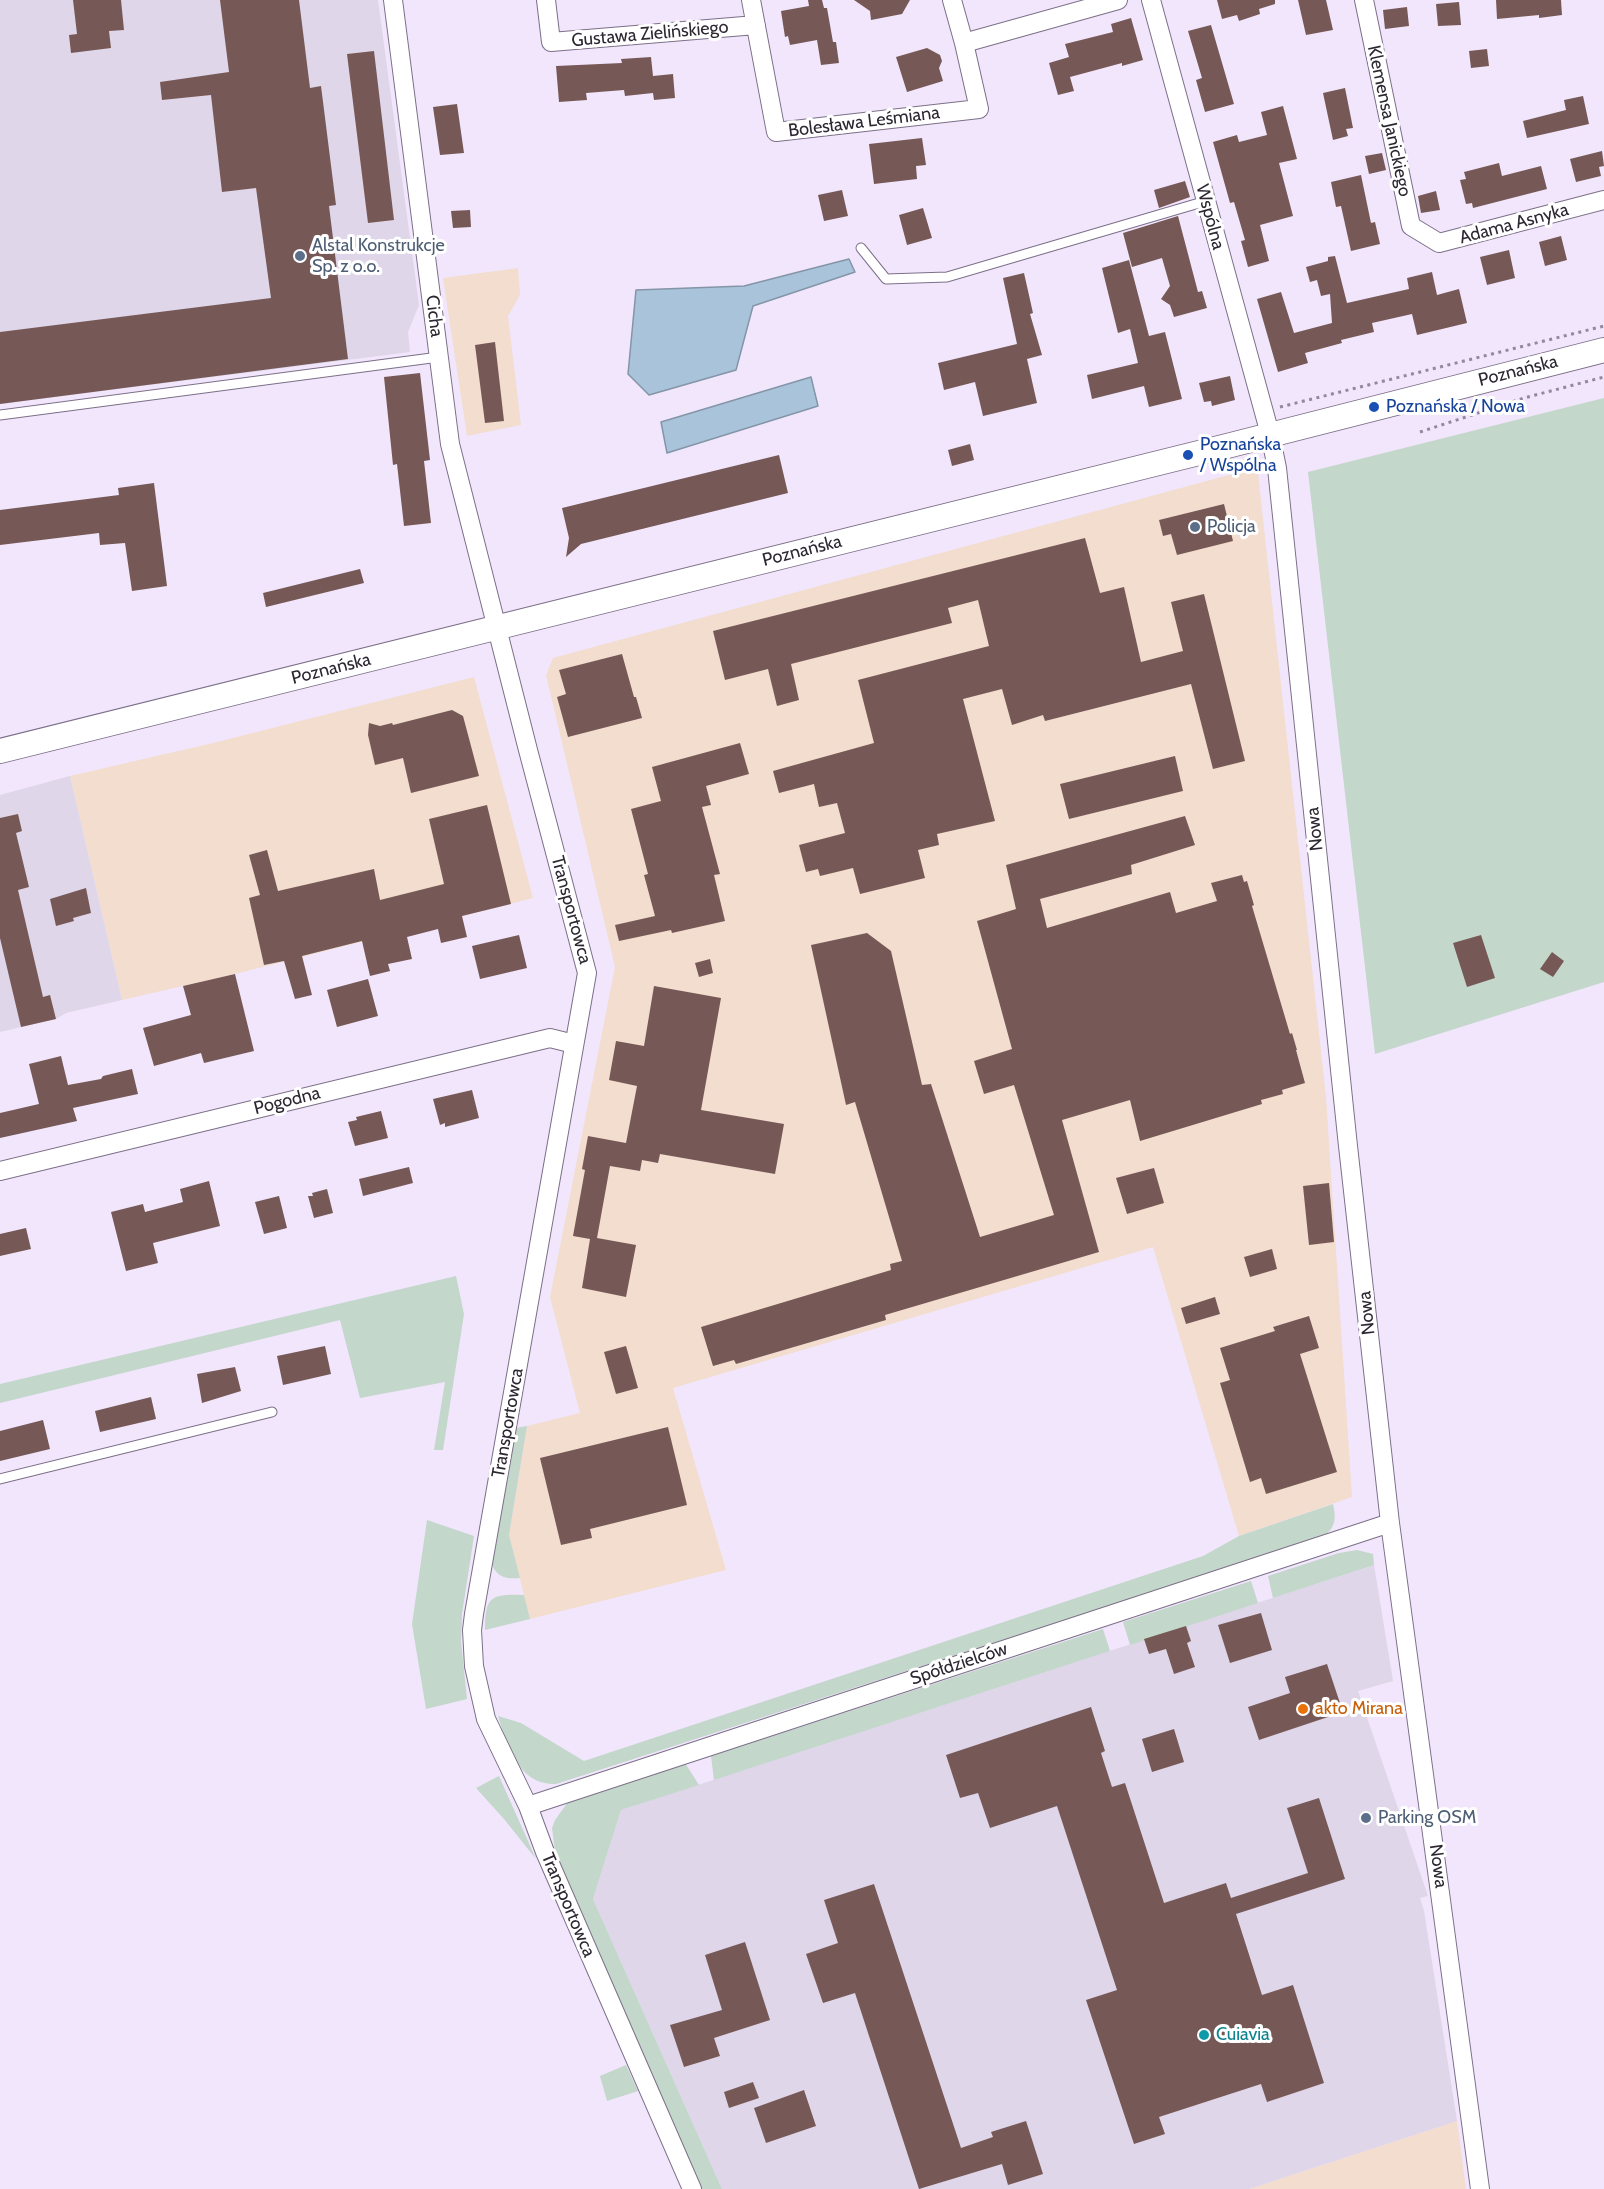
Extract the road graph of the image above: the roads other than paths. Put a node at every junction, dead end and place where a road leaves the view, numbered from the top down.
1 (393, 0) edge
2 (546, 0) edge
3 (751, 0) edge
4 (952, 0) edge
5 (1118, 0) edge
6 (1151, 0) edge
7 (1364, 0) edge
8 (756, 25) junction
9 (964, 43) junction
10 (1604, 200) edge
11 (1206, 201) junction
12 (1425, 235) joint
13 (861, 248) dead end
14 (1604, 350) edge
15 (439, 357) junction
16 (0, 415) edge
17 (1270, 434) junction
18 (496, 628) junction
19 (0, 751) edge
20 (574, 1044) junction
21 (0, 1171) edge
22 (272, 1412) dead end
23 (0, 1479) edge
24 (1390, 1523) junction
25 (528, 1806) junction
26 (692, 2189) edge
27 (1480, 2189) edge

1 - 15 street, Cicha
2 - 8 street, Gustawa Zielińskiego
3 - 8 street, Bolesława Leśmiana
4 - 9 street
5 - 9 street
6 - 11 street, Wspólna
7 - 12 street, Klemensa Janickiego
8 - 9 street, Bolesława Leśmiana
10 - 12 street, Adama Asnyka
11 - 13 lane
11 - 17 street, Wspólna
14 - 17 main road, Poznańska
15 - 16 lane
15 - 18 street, Cicha
17 - 18 main road, Poznańska
17 - 24 street, Nowa
18 - 19 main road, Poznańska
18 - 20 street, Transportowca
20 - 21 street, Pogodna
20 - 25 street, Transportowca
22 - 23 lane
24 - 25 street, Spółdzielców
24 - 27 street, Nowa
25 - 26 street, Transportowca

